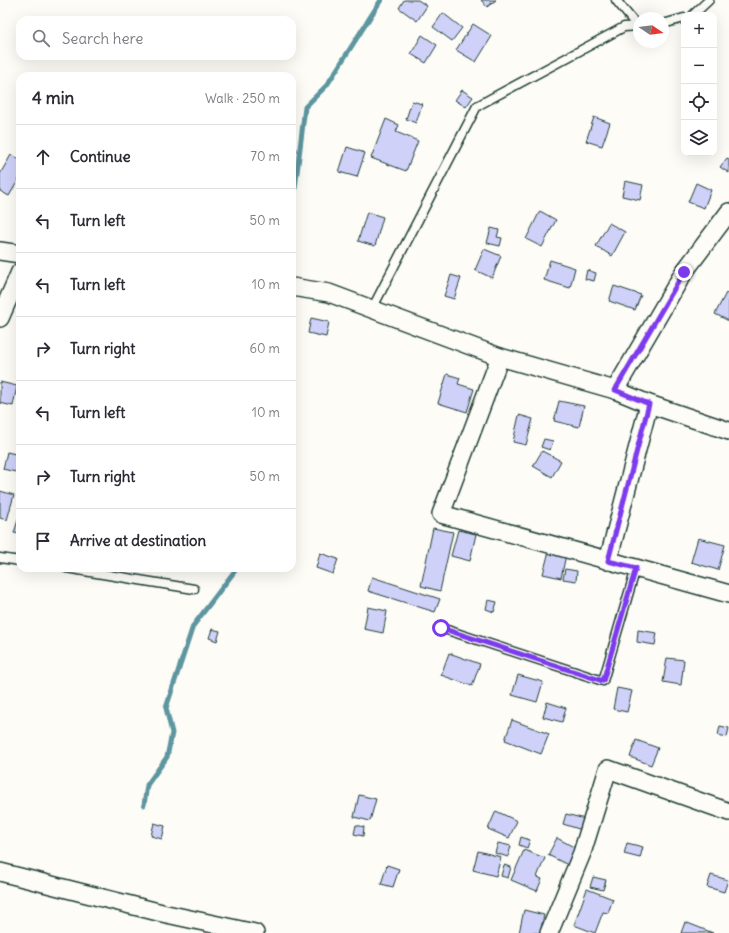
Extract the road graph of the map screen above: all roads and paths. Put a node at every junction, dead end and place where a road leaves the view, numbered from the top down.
1 (616, 0) edge
2 (709, 0) edge
3 (697, 12) edge
4 (681, 19) edge
5 (633, 20) edge
6 (669, 22) edge
7 (633, 26) edge
8 (729, 212) edge
9 (0, 251) edge
10 (16, 253) edge
11 (16, 281) edge
12 (296, 288) edge
13 (372, 309) junction
14 (0, 318) edge
15 (500, 357) junction
16 (615, 390) junction
17 (649, 404) junction
18 (729, 431) edge
19 (0, 558) edge
20 (16, 560) edge
21 (608, 561) junction
22 (636, 568) junction
23 (91, 572) edge
24 (194, 589) dead end
25 (729, 594) edge
26 (441, 628) dead end
27 (729, 812) edge
28 (0, 872) edge
29 (255, 933) edge
30 (549, 933) edge

1 - 5 lane
2 - 3 lane
4 - 6 lane
7 - 13 lane
8 - 16 street
9 - 10 street
11 - 14 street
12 - 13 street
13 - 15 street
15 - 16 street
15 - 21 street
16 - 17 street
17 - 18 street
17 - 21 street
19 - 20 lane
21 - 22 street
22 - 25 street
22 - 26 lane
23 - 24 lane
27 - 30 street
28 - 29 street

